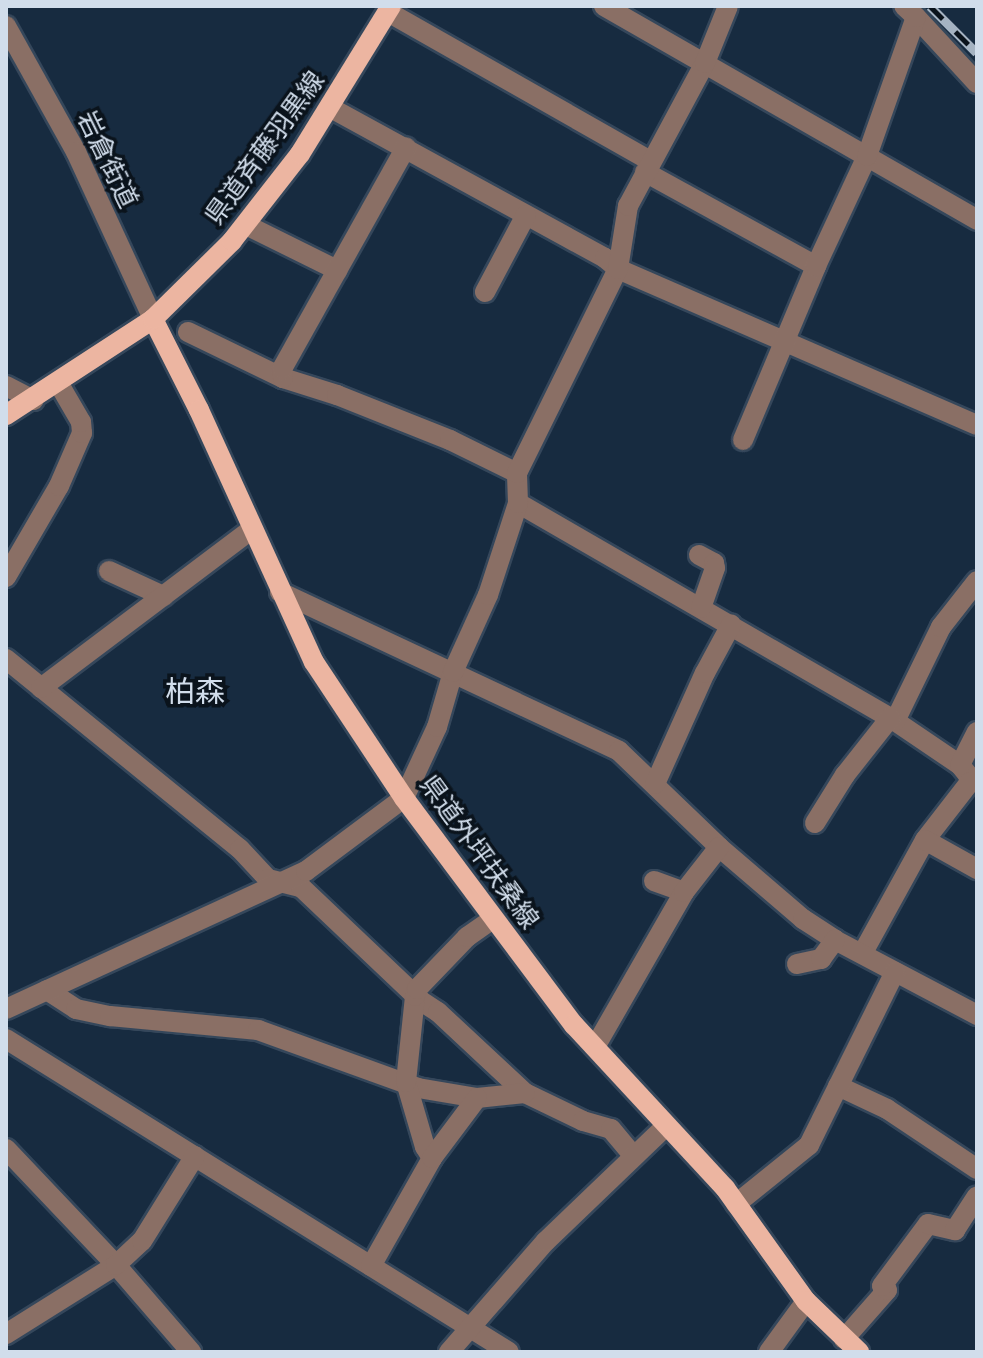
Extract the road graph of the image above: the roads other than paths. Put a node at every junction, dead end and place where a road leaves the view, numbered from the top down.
1 (604, 6) edge
2 (728, 6) edge
3 (390, 9) edge
4 (910, 12) edge
5 (6, 26) edge
6 (705, 63) junction
7 (977, 83) edge
8 (331, 108) junction
9 (406, 147) junction
10 (867, 156) junction
11 (647, 167) junction
12 (526, 215) junction
13 (977, 220) edge
14 (246, 225) junction
15 (816, 266) junction
16 (618, 269) junction
17 (337, 270) junction
18 (485, 292) dead end
19 (153, 319) junction
20 (188, 332) dead end
21 (786, 340) junction
22 (283, 378) junction
23 (59, 384) junction
24 (6, 386) edge
25 (34, 400) junction
26 (6, 415) edge
27 (977, 425) edge
28 (743, 440) dead end
29 (517, 473) junction
30 (518, 503) junction
31 (251, 530) junction
32 (699, 555) dead end
33 (109, 571) dead end
34 (6, 577) edge
35 (977, 581) edge
36 (280, 592) junction
37 (163, 596) junction
38 (701, 608) junction
39 (731, 625) junction
40 (6, 659) edge
41 (453, 672) junction
42 (41, 688) junction
43 (893, 719) junction
44 (977, 732) edge
45 (969, 779) edge
46 (655, 784) junction
47 (404, 798) junction
48 (815, 823) dead end
49 (925, 840) junction
50 (719, 847) junction
51 (977, 869) edge
52 (654, 881) dead end
53 (285, 882) junction
54 (684, 892) junction
55 (493, 919) junction
56 (835, 940) junction
57 (862, 954) junction
58 (797, 964) dead end
59 (895, 972) junction
60 (47, 990) junction
61 (415, 996) junction
62 (6, 1009) edge
63 (977, 1015) edge
64 (6, 1039) edge
65 (595, 1047) junction
66 (406, 1082) junction
67 (838, 1086) junction
68 (525, 1093) junction
69 (477, 1098) junction
70 (666, 1126) junction
71 (6, 1149) edge
72 (195, 1156) junction
73 (634, 1156) junction
74 (432, 1158) junction
75 (977, 1169) edge
76 (977, 1196) edge
77 (736, 1204) junction
78 (116, 1265) junction
79 (371, 1266) junction
80 (806, 1301) junction
81 (470, 1327) junction
82 (6, 1334) edge
83 (853, 1348) edge
84 (191, 1352) edge
85 (449, 1352) edge
86 (509, 1352) edge
87 (769, 1352) edge

1 - 6 street
2 - 6 street
3 - 8 main road, 県道斉藤羽黒線
3 - 11 street
4 - 7 street
4 - 10 street
5 - 19 street, 岩倉街道
6 - 10 street
6 - 11 street
8 - 9 street
8 - 14 main road, 県道斉藤羽黒線
9 - 12 street
9 - 17 street
10 - 13 street
10 - 15 street
11 - 15 street
11 - 16 street
12 - 16 street
12 - 18 street
14 - 17 street
14 - 19 main road, 県道斉藤羽黒線
15 - 21 street
16 - 21 street
16 - 29 street
17 - 22 street
19 - 23 main road, 県道斉藤羽黒線
19 - 31 main road, 県道外坪扶桑線
20 - 22 street
21 - 27 street
21 - 28 street
22 - 29 street
23 - 25 main road, 県道斉藤羽黒線
23 - 34 street
24 - 25 street
25 - 26 main road, 県道斉藤羽黒線
29 - 30 street
30 - 38 street
30 - 41 street
31 - 36 main road, 県道外坪扶桑線
31 - 37 street
32 - 38 street
33 - 37 street
35 - 43 street
36 - 41 street
36 - 47 main road, 県道外坪扶桑線
37 - 42 street
38 - 39 street
39 - 43 street
39 - 46 street
40 - 42 street
41 - 46 street
41 - 47 street
42 - 53 street
43 - 45 street
43 - 48 street
44 - 45 street
45 - 49 street
46 - 50 street
47 - 53 street
47 - 55 main road, 県道外坪扶桑線
49 - 51 street
49 - 57 street
50 - 54 street
50 - 56 street
52 - 54 street
53 - 60 street
53 - 61 street
54 - 65 street
55 - 61 street
55 - 65 main road, 県道外坪扶桑線
56 - 57 street
56 - 58 street
57 - 59 street
59 - 63 street
59 - 67 street
60 - 62 street
60 - 66 street
61 - 66 street
61 - 68 street
64 - 72 street
65 - 70 main road, 県道外坪扶桑線
66 - 69 street
66 - 74 street
67 - 75 street
67 - 77 street
68 - 69 street
68 - 73 street
69 - 74 street
70 - 73 street
70 - 77 main road, 県道外坪扶桑線
71 - 78 street
72 - 78 street
72 - 79 street
73 - 81 street
74 - 79 street
76 - 83 street
77 - 80 main road, 県道外坪扶桑線
78 - 82 street
78 - 84 street
79 - 81 street
80 - 83 main road, 県道外坪扶桑線
80 - 87 street
81 - 85 street
81 - 86 street

